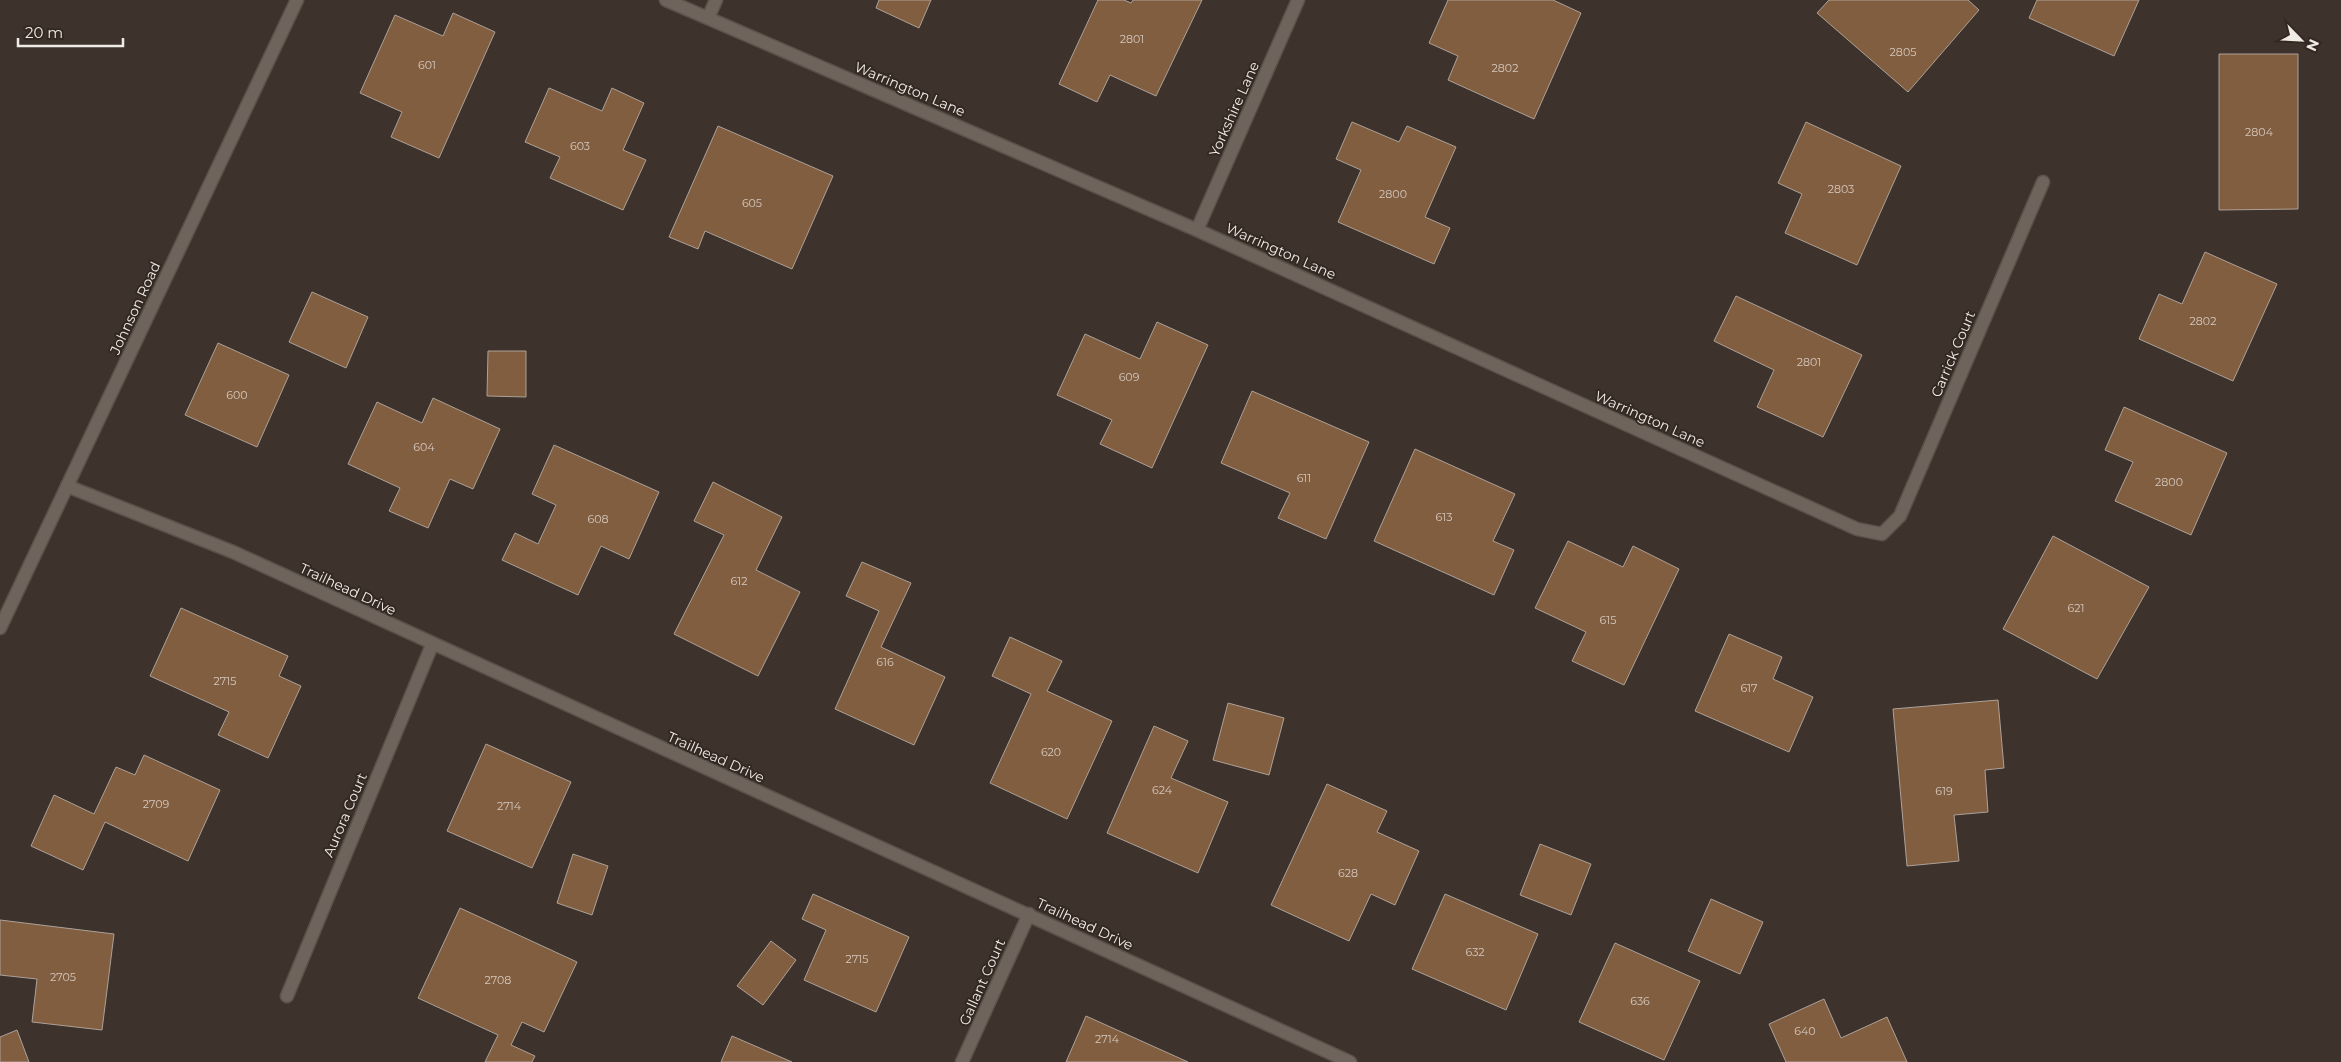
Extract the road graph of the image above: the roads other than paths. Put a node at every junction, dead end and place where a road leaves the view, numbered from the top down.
1 (297, 0) edge
2 (666, 0) edge
3 (716, 0) edge
4 (1298, 0) edge
5 (708, 18) junction
6 (2044, 182) dead end
7 (1197, 230) junction
8 (67, 486) junction
9 (1882, 534) joint
10 (0, 628) edge
11 (432, 645) junction
12 (1029, 914) junction
13 (286, 996) dead end
14 (962, 1062) edge
15 (1350, 1062) edge

1 - 8 street, Johnson Road
2 - 5 street, Warrington Lane
3 - 5 street
4 - 7 street, Yorkshire Lane
5 - 7 street, Warrington Lane
6 - 9 street, Carrick Court
7 - 9 street, Warrington Lane
8 - 10 street, Johnson Road
8 - 11 street, Trailhead Drive
11 - 12 street, Trailhead Drive
11 - 13 street, Aurora Court
12 - 14 street, Gallant Court
12 - 15 street, Trailhead Drive

